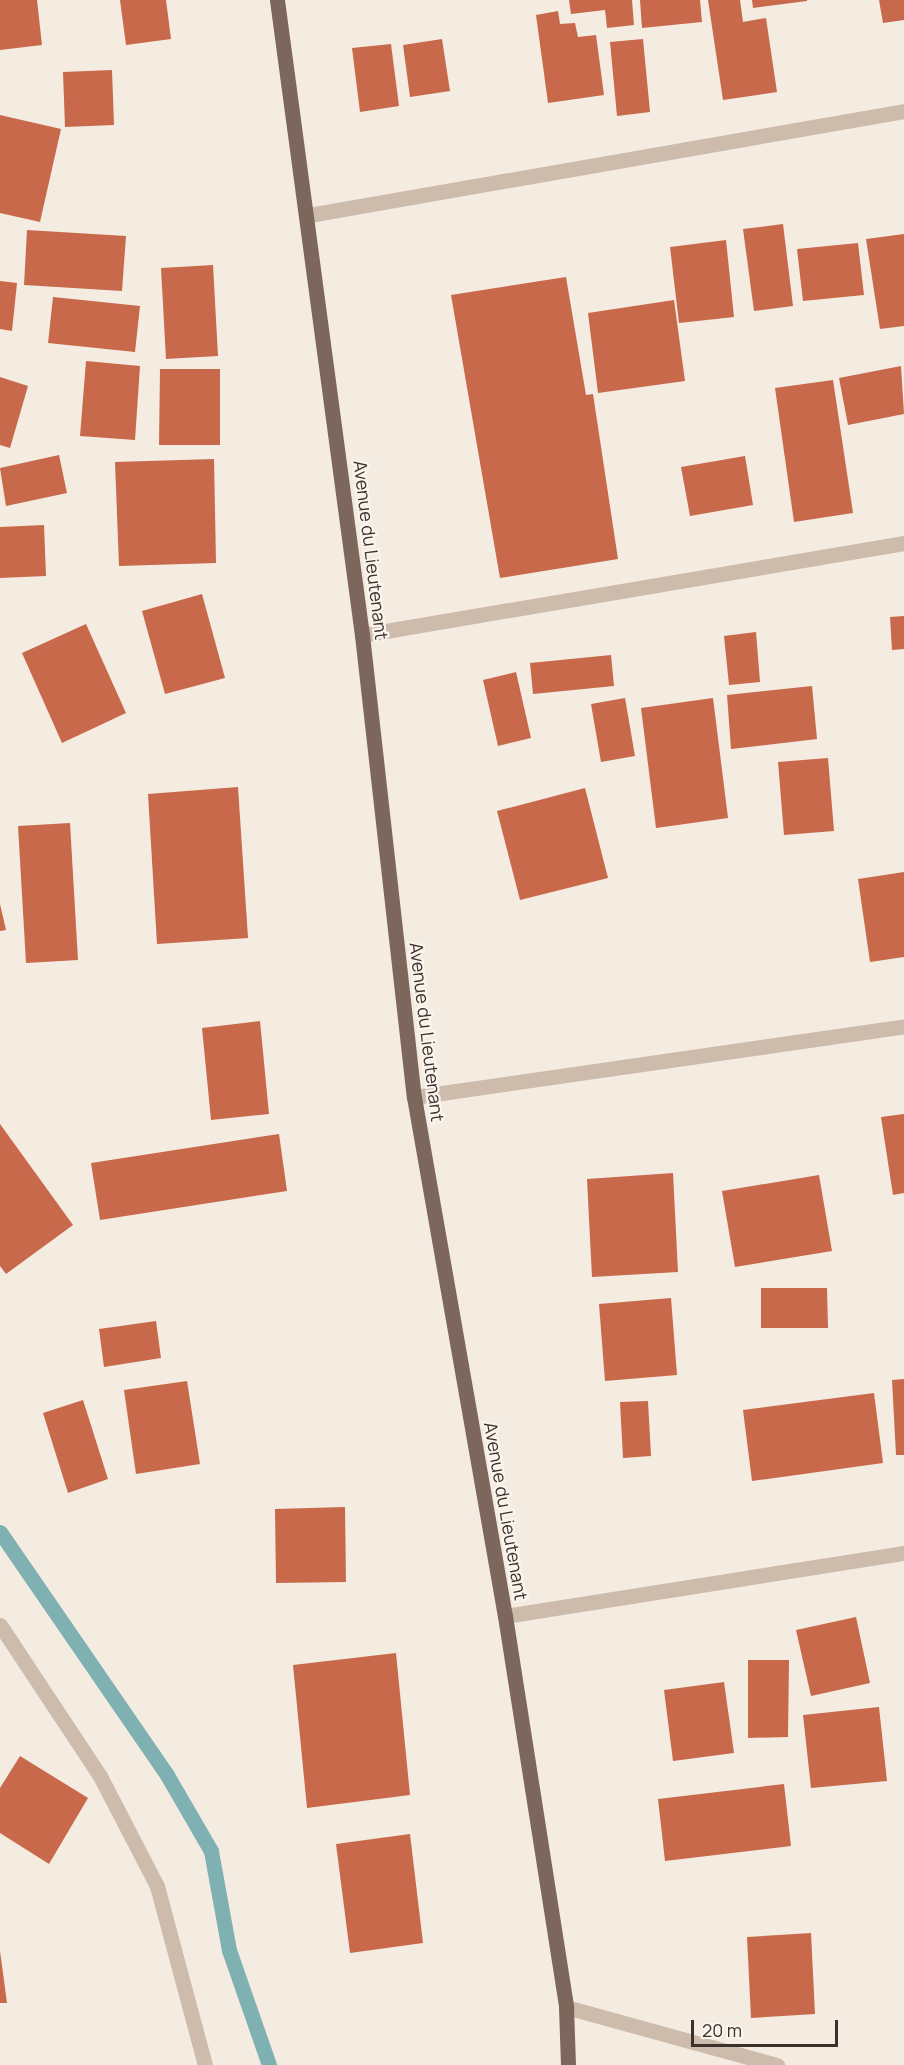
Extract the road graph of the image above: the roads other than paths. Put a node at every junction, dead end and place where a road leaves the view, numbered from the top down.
1 (277, 0) edge
2 (904, 111) edge
3 (309, 215) junction
4 (904, 543) edge
5 (362, 635) junction
6 (904, 1026) edge
7 (414, 1097) junction
8 (904, 1553) edge
9 (505, 1616) junction
10 (0, 1625) edge
11 (566, 2007) junction
12 (205, 2065) edge
13 (568, 2065) edge
14 (777, 2065) edge

1 - 3 main road, Avenue du Lieutenant
2 - 3 street
3 - 5 main road, Avenue du Lieutenant
4 - 5 street
5 - 7 main road, Avenue du Lieutenant
6 - 7 street
7 - 9 main road, Avenue du Lieutenant
8 - 9 street
9 - 11 main road, Avenue du Lieutenant
10 - 12 street
11 - 13 main road, Avenue du Lieutenant
11 - 14 street

